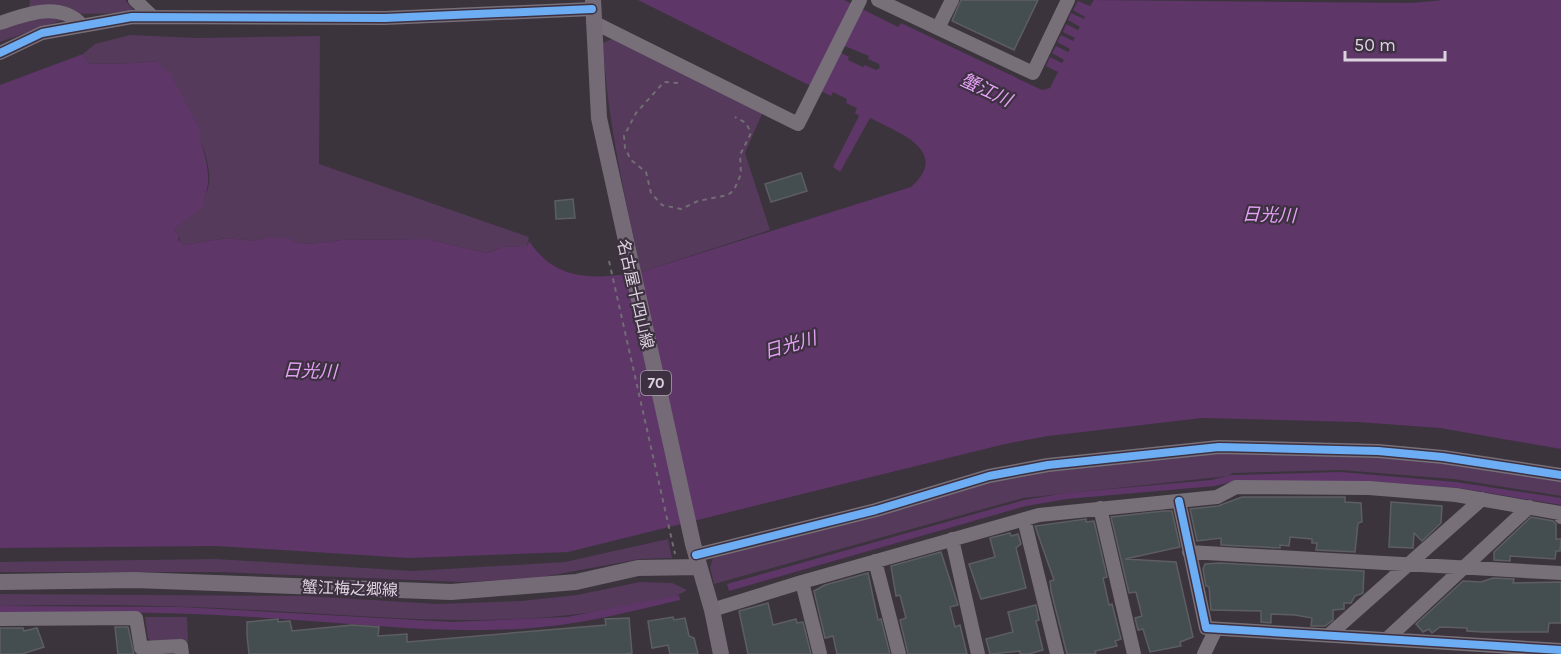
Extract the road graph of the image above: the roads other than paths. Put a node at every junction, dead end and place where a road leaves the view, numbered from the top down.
1 (135, 0) edge
2 (152, 0) edge
3 (878, 0) edge
4 (952, 0) edge
5 (1068, 0) edge
6 (859, 2) edge
7 (593, 10) edge
8 (153, 17) junction
9 (0, 23) edge
10 (82, 24) junction
11 (938, 28) junction
12 (0, 53) edge
13 (1561, 476) edge
14 (1482, 499) junction
15 (1179, 501) junction
16 (1529, 507) junction
17 (1100, 508) junction
18 (1561, 517) edge
19 (1024, 519) junction
20 (952, 539) junction
21 (1189, 552) junction
22 (696, 555) junction
23 (875, 561) junction
24 (1408, 564) junction
25 (1464, 567) junction
26 (1561, 573) edge
27 (0, 582) edge
28 (802, 582) junction
29 (712, 610) junction
30 (0, 619) edge
31 (1216, 629) junction
32 (1330, 634) junction
33 (1389, 637) junction
34 (1561, 650) edge
35 (182, 654) edge
36 (721, 654) edge
37 (820, 654) edge
38 (899, 654) edge
39 (978, 654) edge
40 (1057, 654) edge
41 (1134, 654) edge
42 (1204, 654) edge

1 - 8 street
2 - 8 street
3 - 11 street
4 - 11 street
5 - 11 street
6 - 7 street
7 - 8 street
7 - 22 main road, 名古屋十四山線 / 70
8 - 10 street
9 - 10 street
10 - 12 street
13 - 22 street
14 - 15 street
14 - 16 street
14 - 24 street
15 - 17 street
15 - 21 street
16 - 18 street
16 - 25 street
17 - 19 street
17 - 41 street
19 - 20 street
19 - 40 street
20 - 23 street
20 - 39 street
21 - 24 street
21 - 31 street
22 - 27 main road, 蟹江梅之郷線
22 - 29 main road, 名古屋十四山線 / 70
23 - 28 street
23 - 38 street
24 - 25 street
24 - 32 street
25 - 26 street
25 - 33 street
28 - 29 street
28 - 37 street
29 - 36 main road, 名古屋十四山線 / 70
30 - 35 street
31 - 32 street
31 - 42 street
32 - 33 street
33 - 34 street

